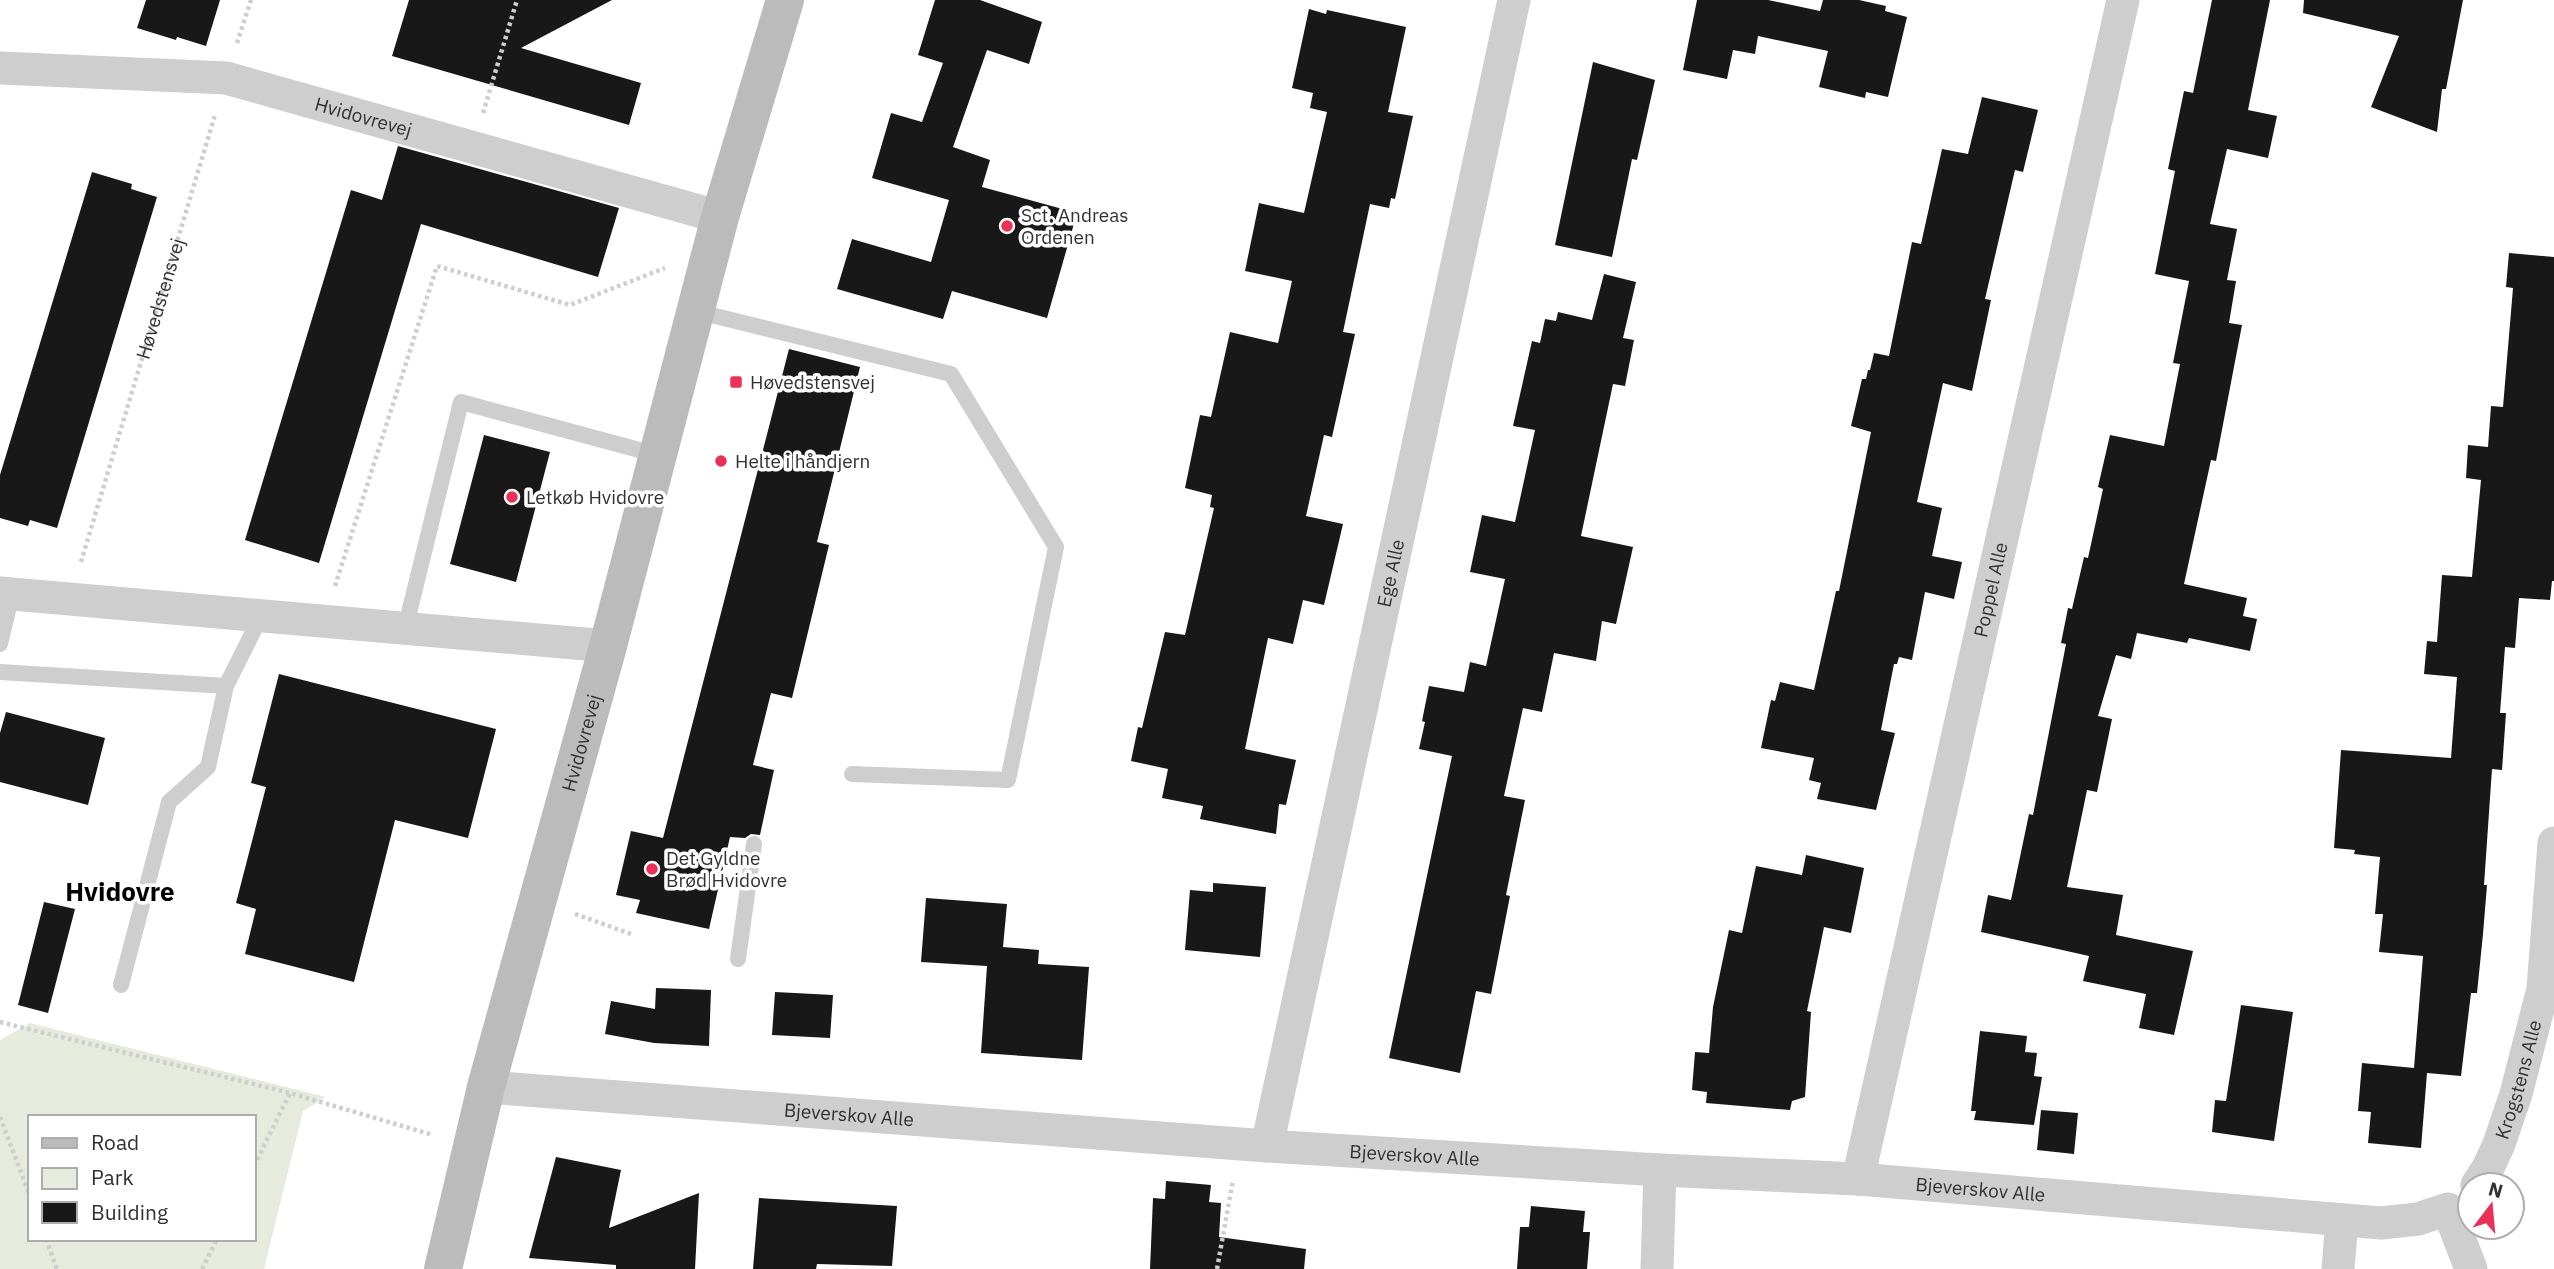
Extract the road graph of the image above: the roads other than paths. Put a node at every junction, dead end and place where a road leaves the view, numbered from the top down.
1 (785, 0) edge
2 (1514, 0) edge
3 (2123, 0) edge
4 (0, 68) edge
5 (720, 217) junction
6 (695, 311) junction
7 (658, 455) junction
8 (6, 594) edge
9 (261, 616) junction
10 (405, 629) junction
11 (0, 644) edge
12 (608, 646) junction
13 (0, 672) edge
14 (226, 686) junction
15 (852, 774) dead end
16 (754, 844) dead end
17 (2554, 844) edge
18 (738, 960) dead end
19 (121, 985) dead end
20 (2548, 989) edge
21 (486, 1087) junction
22 (1251, 1144) junction
23 (1660, 1170) junction
24 (2486, 1171) edge
25 (1858, 1179) junction
26 (2456, 1202) edge
27 (2342, 1220) junction
28 (2466, 1241) edge
29 (443, 1269) edge
30 (1657, 1269) edge
31 (2338, 1269) edge
32 (2471, 1269) edge

1 - 5 street, Hvidovrevej
2 - 22 street, Ege Alle
3 - 25 street, Poppel Alle
4 - 5 street, Hvidovrevej
5 - 6 street, Hvidovrevej
6 - 7 street, Hvidovrevej
6 - 15 lane
7 - 10 lane
7 - 12 street, Hvidovrevej
8 - 9 street
8 - 11 lane
9 - 10 street
9 - 14 lane
10 - 12 street
12 - 21 street, Hvidovrevej
13 - 14 lane
14 - 19 lane
16 - 18 lane
17 - 20 street, Krogstens Alle
20 - 24 street, Krogstens Alle
21 - 22 street, Bjeverskov Alle
21 - 29 street, Hvidovrevej
22 - 23 street, Bjeverskov Alle
23 - 25 street, Bjeverskov Alle
23 - 30 street
25 - 27 street, Bjeverskov Alle
26 - 27 street, Bjeverskov Alle
27 - 31 street
28 - 32 street, Bjeverskov Alle

